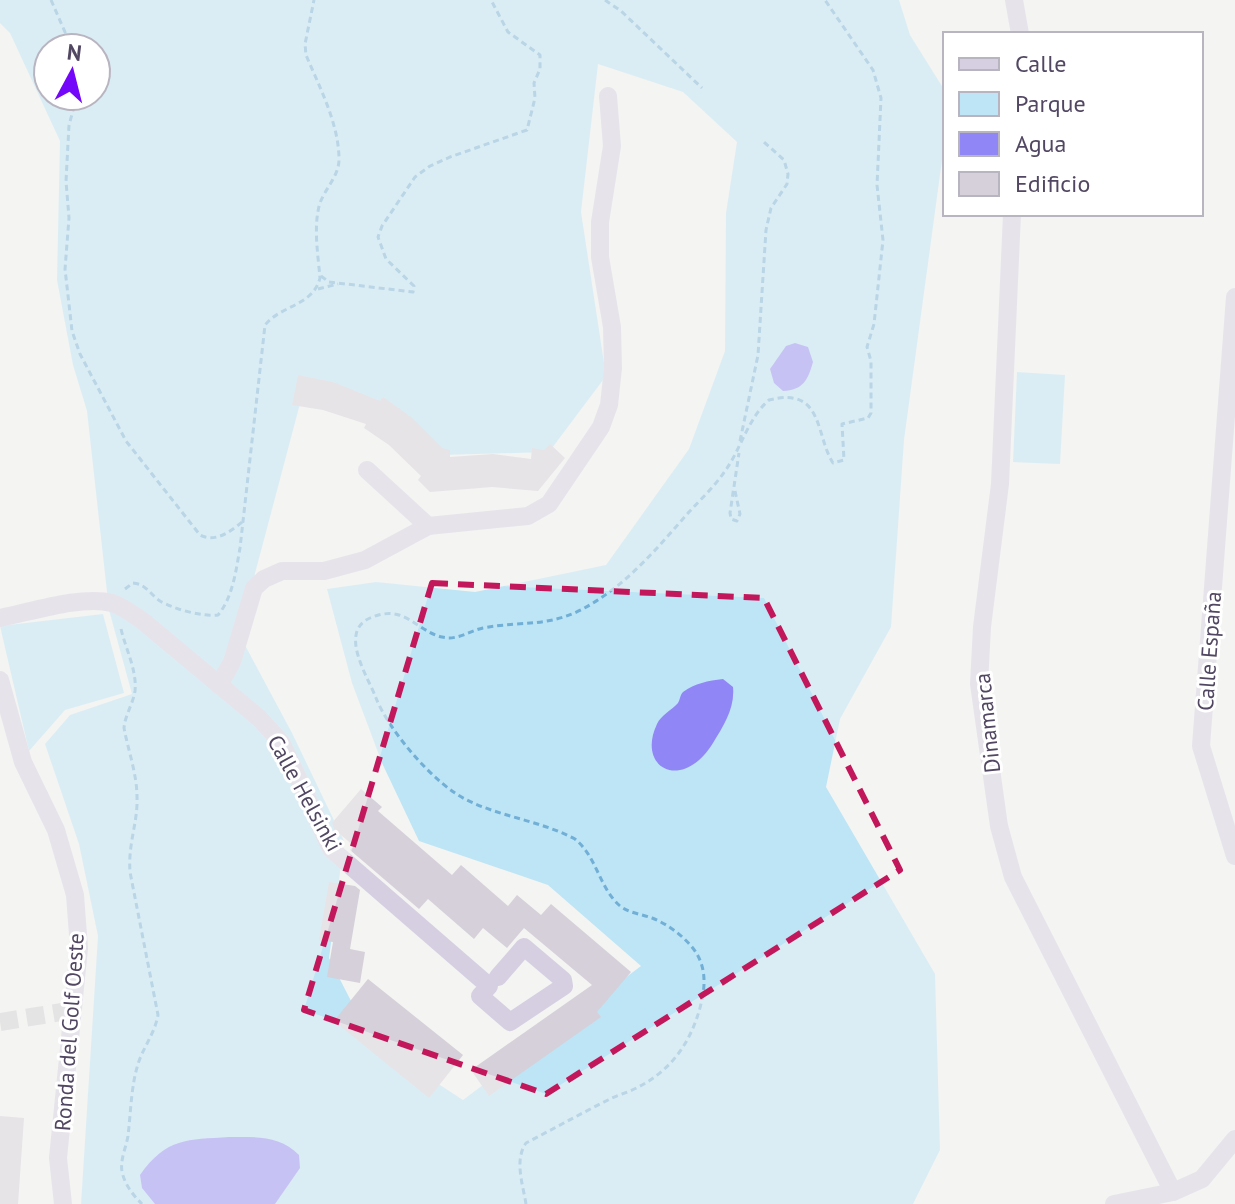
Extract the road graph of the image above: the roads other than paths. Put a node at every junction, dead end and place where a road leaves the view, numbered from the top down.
1 (1014, 0) edge
2 (1020, 32) edge
3 (608, 96) dead end
4 (1012, 216) edge
5 (1235, 297) edge
6 (367, 470) dead end
7 (428, 526) junction
8 (0, 618) edge
9 (0, 680) edge
10 (219, 685) junction
11 (1235, 856) edge
12 (498, 977) dead end
13 (1235, 1139) edge
14 (1173, 1192) junction
15 (63, 1204) edge
16 (1114, 1204) edge

1 - 2 street
3 - 7 street
4 - 14 street, Dinamarca
5 - 11 street, Calle España
6 - 7 street
7 - 10 street
8 - 10 street, Calle Helsinki
9 - 15 street, Ronda del Golf Oeste
10 - 12 street, Calle Helsinki
13 - 14 street
14 - 16 street

